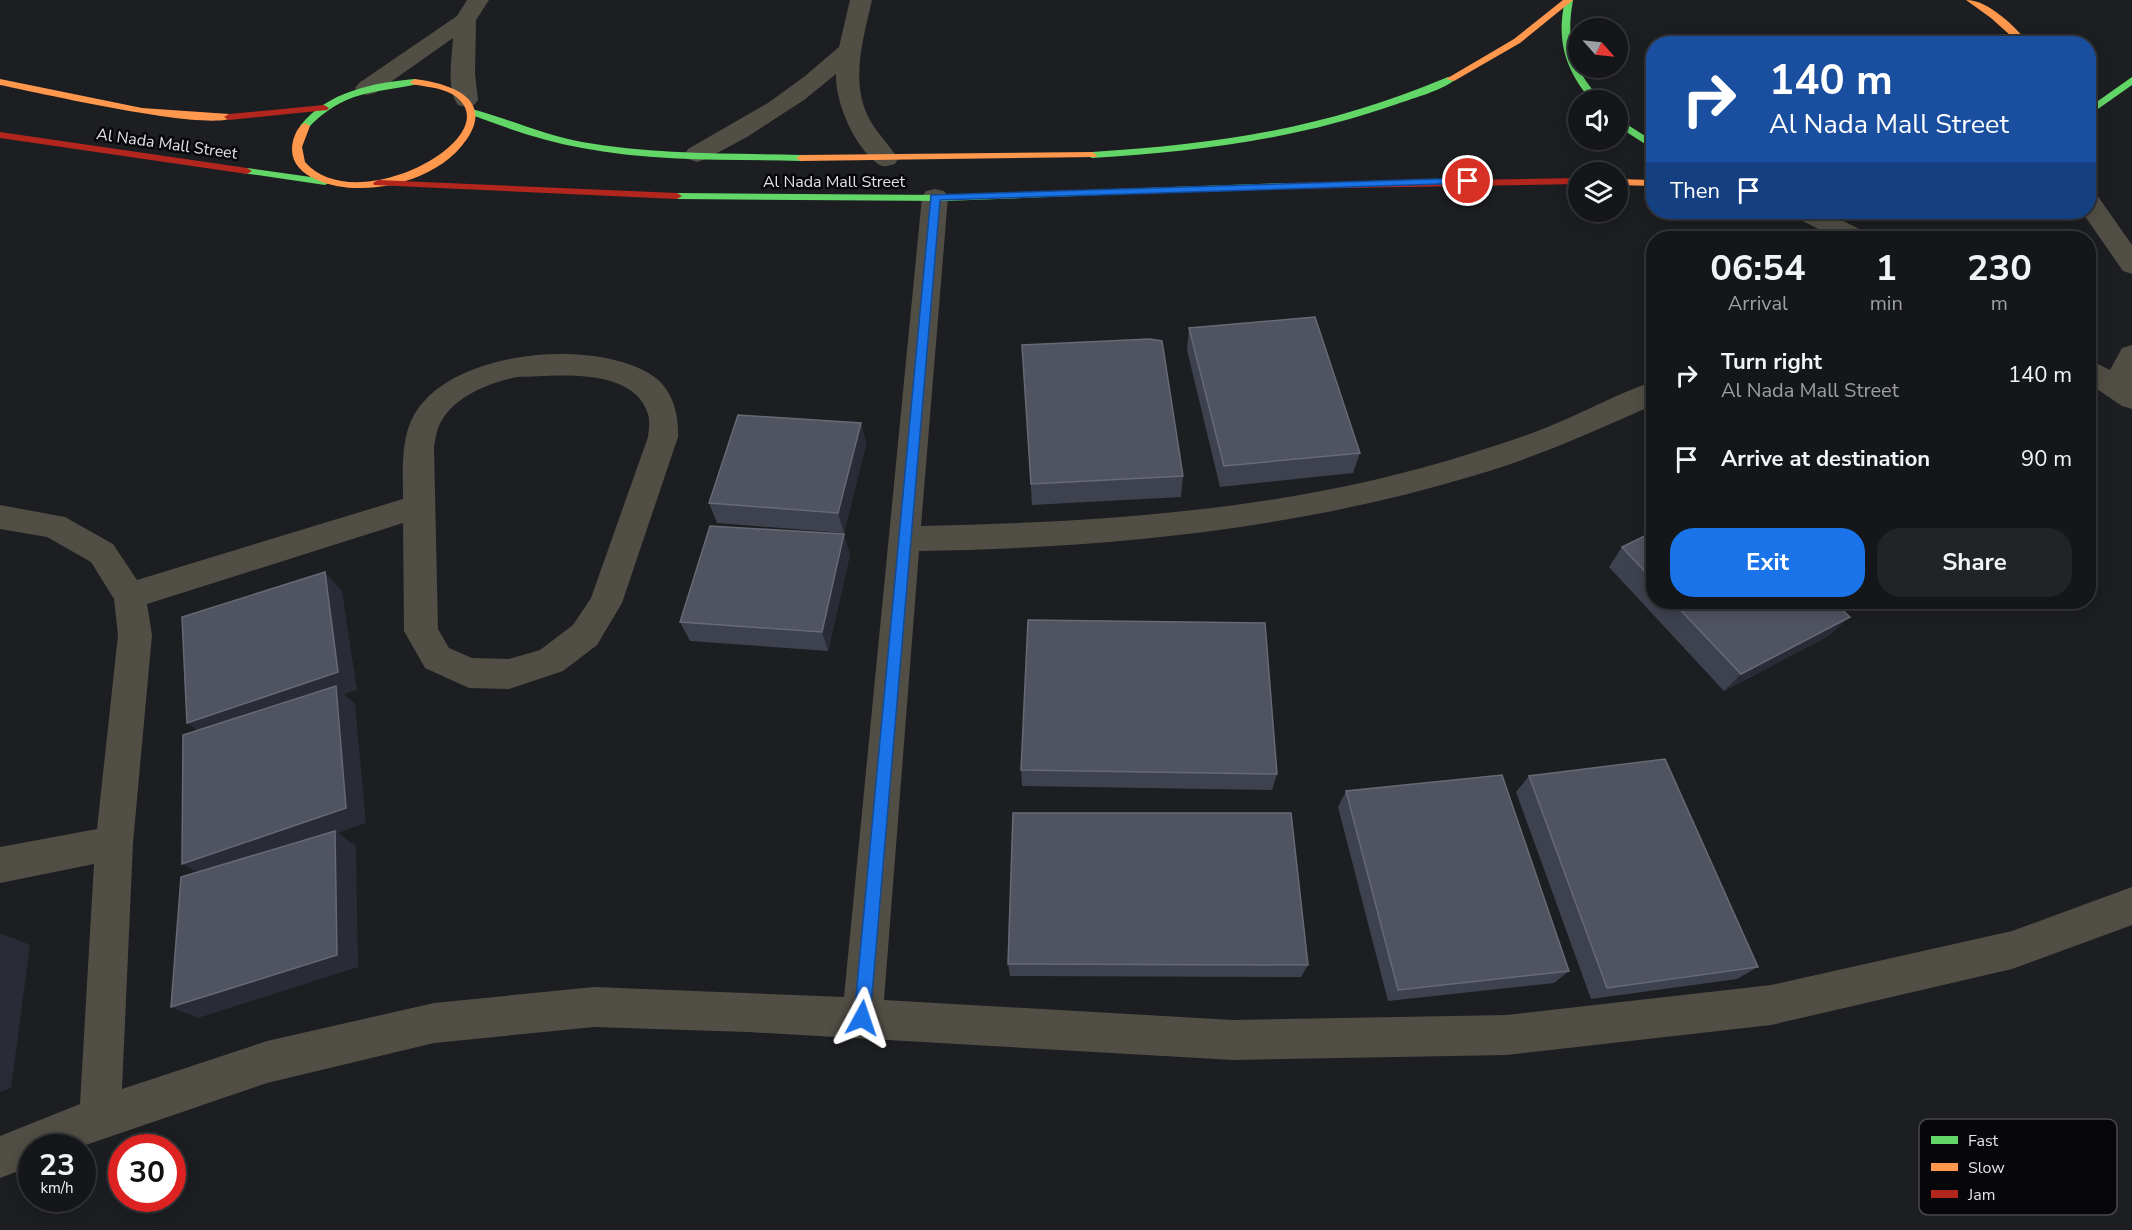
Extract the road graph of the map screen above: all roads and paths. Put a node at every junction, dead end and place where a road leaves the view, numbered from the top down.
1 (478, 0) edge
2 (861, 0) edge
3 (1569, 0) edge
4 (1970, 0) edge
5 (465, 20) junction
6 (2017, 36) edge
7 (849, 50) junction
8 (2132, 80) edge
9 (0, 82) edge
10 (367, 88) junction
11 (1588, 90) edge
12 (469, 106) junction
13 (2096, 107) edge
14 (324, 108) junction
15 (1628, 129) edge
16 (0, 135) edge
17 (1646, 141) edge
18 (172, 144) dead end
19 (697, 154) junction
20 (146, 156) junction
21 (886, 159) junction
22 (1568, 181) edge
23 (330, 182) junction
24 (1628, 182) edge
25 (378, 183) junction
26 (1646, 183) edge
27 (935, 197) junction
28 (2096, 213) edge
29 (1819, 219) edge
30 (1843, 231) edge
31 (2132, 265) edge
32 (2132, 355) edge
33 (2096, 374) edge
34 (2127, 395) edge
35 (1646, 396) edge
36 (418, 506) junction
37 (0, 517) edge
38 (904, 540) junction
39 (130, 596) junction
40 (114, 843) junction
41 (0, 865) edge
42 (2132, 906) edge
43 (862, 1018) junction
44 (100, 1117) junction
45 (0, 1157) edge

1 - 5 street
2 - 7 street
3 - 11 street
3 - 21 street, Al Nada Mall Street
4 - 6 street
5 - 10 street
5 - 12 street
7 - 19 street
7 - 21 street
8 - 13 street
9 - 14 street, Al Nada Mall Street
10 - 12 street, Al Nada Mall Street
10 - 14 street, Al Nada Mall Street
12 - 19 street, Al Nada Mall Street
12 - 25 street
14 - 23 street
15 - 17 street
16 - 20 street, Al Nada Mall Street
18 - 20 street
19 - 21 street, Al Nada Mall Street
20 - 23 street, Al Nada Mall Street
22 - 27 street, Al Nada Mall Street
23 - 25 street, Al Nada Mall Street
24 - 26 street
25 - 27 street, Al Nada Mall Street
27 - 38 street
28 - 31 street
29 - 30 street
32 - 34 street
33 - 34 street
35 - 38 street
36 - 36 street
36 - 39 street
37 - 39 street
38 - 43 street
39 - 40 street
40 - 41 street
40 - 44 street
42 - 43 street
43 - 44 street
44 - 45 street

